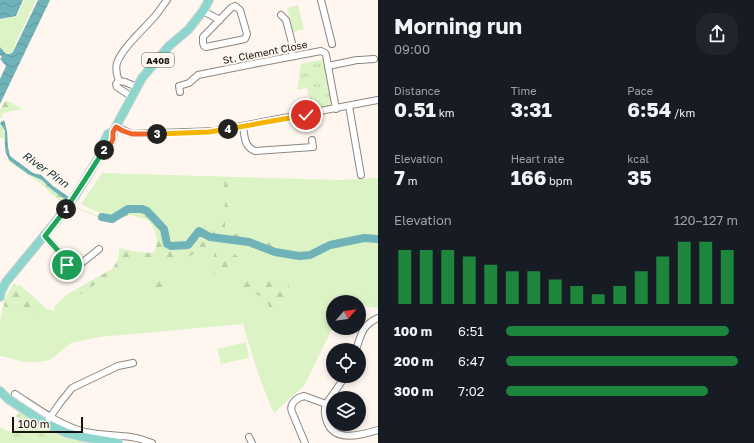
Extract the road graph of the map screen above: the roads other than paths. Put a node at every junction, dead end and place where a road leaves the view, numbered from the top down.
1 (167, 0) edge
2 (209, 0) edge
3 (321, 0) edge
4 (203, 11) junction
5 (281, 15) dead end
6 (220, 20) junction
7 (332, 44) dead end
8 (292, 56) junction
9 (374, 59) dead end
10 (328, 66) junction
11 (119, 82) junction
12 (179, 86) dead end
13 (137, 87) junction
14 (132, 97) junction
15 (378, 100) edge
16 (349, 106) junction
17 (336, 109) junction
18 (243, 127) junction
19 (114, 130) junction
20 (312, 140) dead end
21 (361, 175) dead end
22 (45, 236) junction
23 (99, 248) dead end
24 (0, 293) edge
25 (378, 318) edge
26 (358, 343) edge
27 (133, 362) dead end
28 (0, 391) edge
29 (0, 396) edge
30 (12, 397) junction
31 (326, 404) joint
32 (326, 417) edge
33 (48, 420) junction
34 (378, 430) edge
35 (331, 431) edge
36 (249, 437) dead end
37 (118, 443) edge
38 (152, 443) edge
39 (252, 443) edge
40 (305, 443) edge

1 - 11 street
2 - 4 main road, A408
3 - 7 street
4 - 6 street
4 - 13 main road, A408
5 - 8 street
6 - 6 street
8 - 10 street, St. Clement Close
8 - 12 street, St. Clement Close
9 - 10 street
10 - 17 street, St. Clement Close
11 - 13 street
11 - 14 street
13 - 14 main road, A408
14 - 19 main road, A408
15 - 16 street
16 - 17 street
16 - 21 street
17 - 18 street
18 - 19 street
18 - 20 street
19 - 22 main road
22 - 23 street
22 - 24 main road
25 - 26 street
27 - 33 street
28 - 30 main road
29 - 30 main road
30 - 33 main road
31 - 32 street
31 - 40 street
33 - 37 main road
33 - 38 street
34 - 35 street
36 - 39 street

